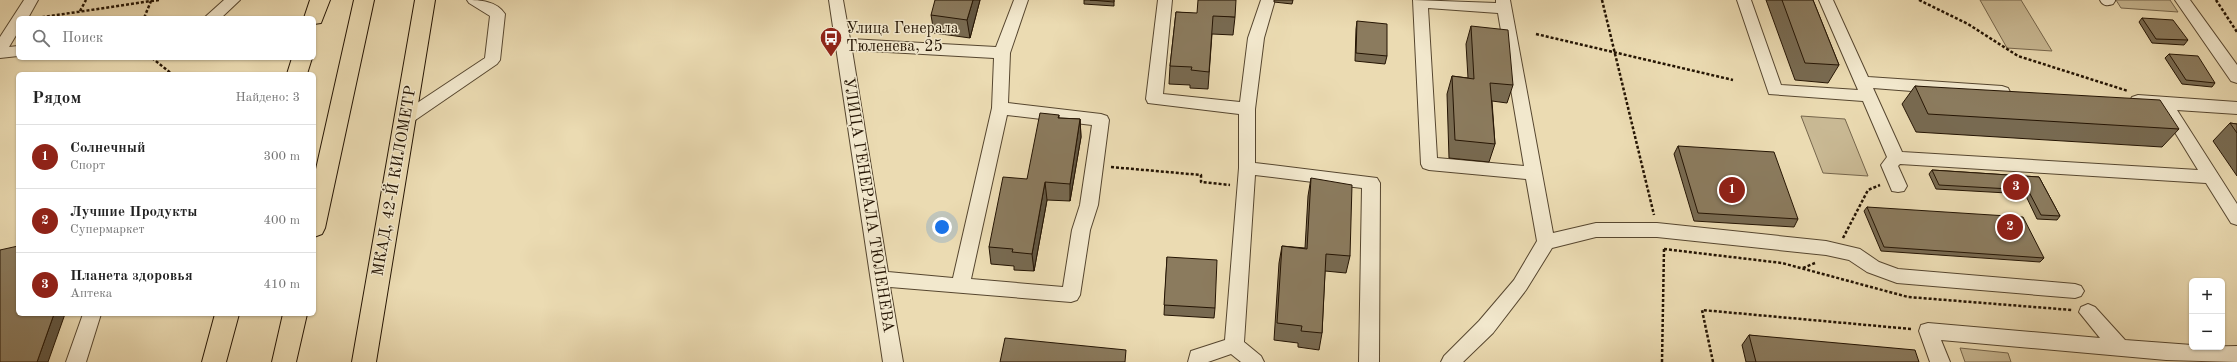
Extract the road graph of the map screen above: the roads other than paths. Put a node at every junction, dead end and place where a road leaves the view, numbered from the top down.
1 (31, 0) edge
2 (233, 0) edge
3 (320, 0) edge
4 (364, 0) edge
5 (425, 0) edge
6 (474, 0) edge
7 (836, 0) edge
8 (1021, 0) edge
9 (1165, 0) edge
10 (1268, 0) edge
11 (1744, 0) edge
12 (1826, 0) edge
13 (2182, 0) edge
14 (1420, 1) edge
15 (1504, 4) edge
16 (21, 16) edge
17 (214, 16) edge
18 (315, 16) edge
19 (16, 24) edge
20 (843, 44) junction
21 (0, 49) edge
22 (16, 51) edge
23 (0, 53) edge
24 (1002, 53) junction
25 (301, 60) edge
26 (298, 72) edge
27 (2237, 77) edge
28 (1865, 89) junction
29 (2014, 92) edge
30 (2127, 96) road end
31 (2165, 103) junction
32 (1000, 108) junction
33 (2237, 108) edge
34 (1247, 109) junction
35 (405, 119) junction
36 (1896, 158) junction
37 (1247, 168) junction
38 (1534, 173) junction
39 (2213, 177) junction
40 (1898, 186) road end
41 (2237, 218) edge
42 (316, 219) edge
43 (1546, 242) junction
44 (880, 279) junction
45 (960, 286) junction
46 (2075, 291) dead end
47 (2088, 312) dead end
48 (91, 316) edge
49 (226, 316) edge
50 (295, 316) edge
51 (1234, 345) junction
52 (2120, 348) junction
53 (2237, 354) edge
54 (2168, 357) edge
55 (76, 362) edge
56 (214, 362) edge
57 (284, 362) edge
58 (364, 362) edge
59 (893, 362) edge
60 (1198, 362) edge
61 (1254, 362) edge
62 (1369, 362) edge
63 (1451, 362) edge
64 (1940, 362) edge

1 - 16 street
2 - 17 street
3 - 18 highway
4 - 42 highway
5 - 35 highway, МКАД, 42-Й КИЛОМЕТР
6 - 35 street
7 - 20 street, УЛИЦА ГЕНЕРАЛА ТЮЛЕНЕВА
8 - 24 street
9 - 34 street
10 - 34 street
11 - 28 street
12 - 28 street
13 - 27 street
14 - 15 street
14 - 38 street
15 - 38 street
19 - 21 street
20 - 24 street
20 - 44 street, УЛИЦА ГЕНЕРАЛА ТЮЛЕНЕВА
22 - 23 street
24 - 32 street
25 - 26 highway
28 - 29 street
28 - 36 street
30 - 31 street
31 - 33 street
31 - 39 street
32 - 45 street
32 - 45 street
34 - 37 street
35 - 58 highway, МКАД, 42-Й КИЛОМЕТР
36 - 39 street
36 - 40 street
37 - 51 street
37 - 62 street
38 - 43 street
39 - 41 street
43 - 46 street
43 - 63 street
44 - 45 street
44 - 59 street, УЛИЦА ГЕНЕРАЛА ТЮЛЕНЕВА
47 - 52 street
48 - 55 street
49 - 56 highway
50 - 57 highway
51 - 60 street
51 - 61 street
52 - 54 street
52 - 64 street
53 - 54 street

